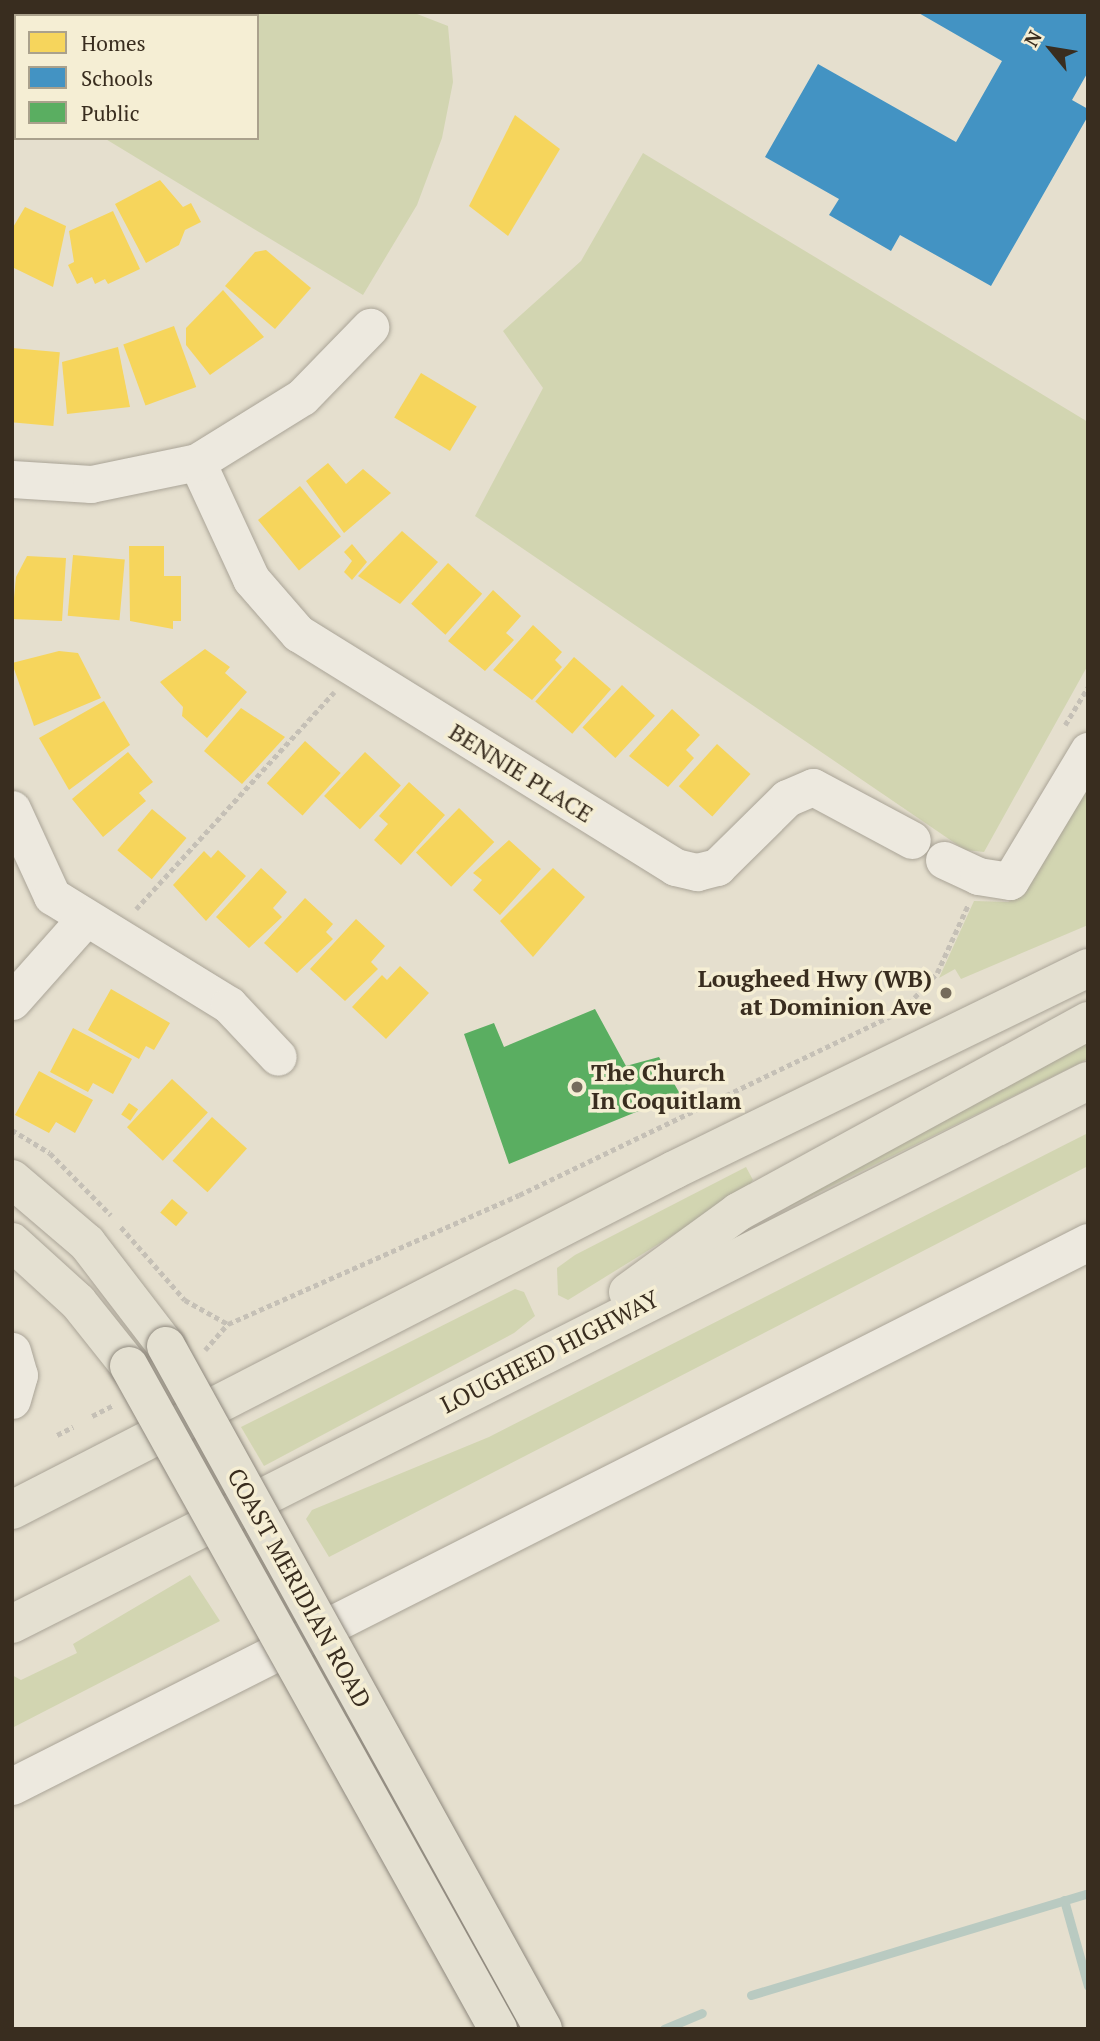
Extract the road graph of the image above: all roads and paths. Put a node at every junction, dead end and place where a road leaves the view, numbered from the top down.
1 (370, 327) dead end
2 (197, 462) junction
3 (12, 479) edge
4 (339, 661) junction
5 (1088, 751) edge
6 (12, 809) edge
7 (912, 840) dead end
8 (944, 860) dead end
9 (994, 879) junction
10 (98, 928) junction
11 (1088, 968) edge
12 (12, 1000) edge
13 (1088, 1021) edge
14 (278, 1057) dead end
15 (1088, 1081) edge
16 (12, 1179) edge
17 (12, 1242) edge
18 (1088, 1242) edge
19 (12, 1351) edge
20 (182, 1352) junction
21 (530, 1363) junction
22 (12, 1400) edge
23 (117, 1403) dead end
24 (92, 1416) dead end
25 (73, 1427) dead end
26 (57, 1435) dead end
27 (17, 1510) edge
28 (12, 1624) edge
29 (12, 1786) edge
30 (498, 2029) edge
31 (543, 2029) edge

1 - 2 street
2 - 3 street
2 - 4 street, BENNIE PLACE
4 - 7 street, BENNIE PLACE
4 - 10 path
5 - 9 street
6 - 10 street
8 - 9 street
9 - 20 path
10 - 12 street
10 - 14 street
11 - 27 main road
13 - 21 main road
15 - 21 main road, LOUGHEED HIGHWAY
16 - 20 main road, COAST MERIDIAN ROAD
17 - 30 main road, COAST MERIDIAN ROAD, bridge
18 - 29 street
19 - 22 street
20 - 31 main road, COAST MERIDIAN ROAD, bridge
21 - 28 main road, LOUGHEED HIGHWAY
23 - 24 path
25 - 26 path

